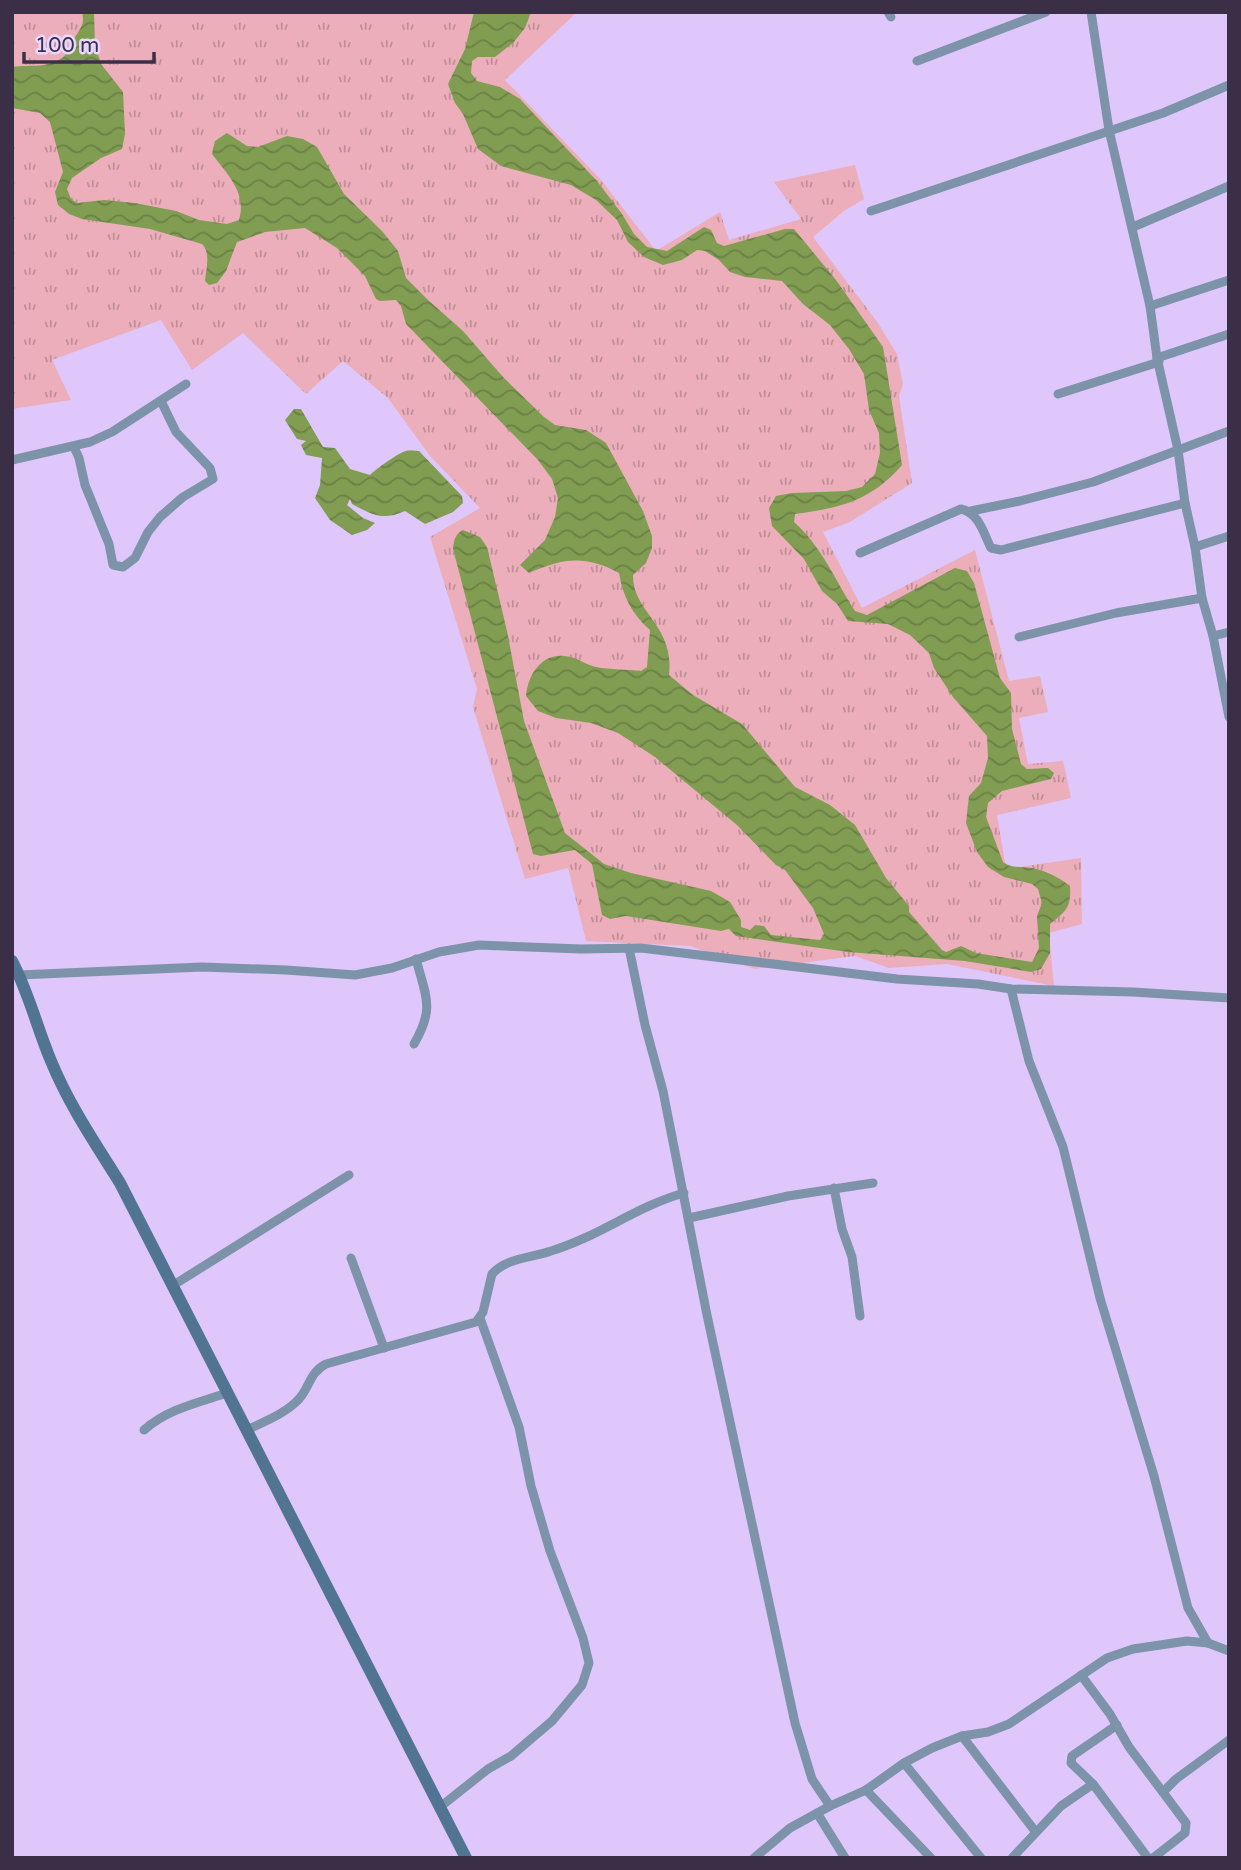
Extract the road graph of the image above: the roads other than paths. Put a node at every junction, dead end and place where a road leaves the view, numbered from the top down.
1 (1046, 12) edge
2 (1091, 12) edge
3 (917, 61) dead end
4 (1229, 85) edge
5 (1109, 130) junction
6 (1229, 186) edge
7 (872, 211) dead end
8 (1133, 227) junction
9 (1229, 280) edge
10 (1150, 306) junction
11 (1229, 334) edge
12 (1158, 360) junction
13 (186, 384) dead end
14 (1058, 394) dead end
15 (161, 401) junction
16 (1229, 431) edge
17 (74, 447) junction
18 (1178, 450) junction
19 (12, 460) edge
20 (1185, 503) junction
21 (971, 511) junction
22 (1229, 536) edge
23 (1195, 547) junction
24 (860, 553) dead end
25 (1202, 598) junction
26 (1229, 632) edge
27 (1213, 636) junction
28 (1019, 637) dead end
29 (1229, 717) edge
30 (629, 948) junction
31 (416, 959) junction
32 (12, 961) edge
33 (19, 975) junction
34 (1010, 989) junction
35 (1229, 998) edge
36 (414, 1044) dead end
37 (349, 1175) dead end
38 (873, 1183) dead end
39 (834, 1188) junction
40 (684, 1193) junction
41 (689, 1218) junction
42 (351, 1258) dead end
43 (172, 1286) junction
44 (860, 1316) dead end
45 (480, 1318) junction
46 (384, 1348) junction
47 (228, 1393) junction
48 (144, 1430) dead end
49 (247, 1430) junction
50 (1208, 1643) junction
51 (1229, 1651) edge
52 (1081, 1675) junction
53 (1117, 1725) junction
54 (962, 1736) junction
55 (1229, 1740) edge
56 (904, 1763) junction
57 (1093, 1784) junction
58 (866, 1790) junction
59 (1163, 1792) junction
60 (830, 1806) junction
61 (440, 1807) junction
62 (817, 1812) junction
63 (1035, 1831) junction
64 (768, 1854) edge
65 (466, 1858) edge
66 (754, 1858) edge
67 (845, 1858) edge
68 (930, 1858) edge
69 (981, 1858) edge
70 (1012, 1858) edge
71 (1148, 1858) edge
72 (1153, 1858) edge

1 - 3 street
2 - 5 street
4 - 5 street
5 - 7 street
5 - 8 street
6 - 8 street
8 - 10 street
9 - 10 street
10 - 12 street
11 - 12 street
12 - 14 street
12 - 18 street
13 - 15 street
15 - 17 street
15 - 17 street
16 - 18 street
17 - 19 street
18 - 20 street
18 - 21 street
20 - 21 street
20 - 23 street
21 - 24 street
22 - 23 street
23 - 25 street
25 - 27 street
25 - 28 street
26 - 27 street
27 - 29 street
30 - 31 street
30 - 34 street
30 - 40 street
31 - 33 street
31 - 36 street
32 - 33 street
33 - 43 street
34 - 35 street
34 - 50 street
37 - 43 street
38 - 39 street
39 - 41 street
39 - 44 street
40 - 41 street
40 - 45 street
41 - 60 street
42 - 46 street
43 - 47 street
45 - 46 street
45 - 61 street
46 - 49 street
47 - 48 street
47 - 49 street
49 - 61 street
50 - 51 street
50 - 52 street
52 - 53 street
52 - 54 street
53 - 57 street
53 - 59 street
54 - 56 street
54 - 63 street
55 - 59 street
56 - 58 street
56 - 69 street
57 - 63 street
57 - 71 street
58 - 60 street
58 - 68 street
59 - 72 street
60 - 62 street
61 - 65 street
62 - 64 street
62 - 67 street
63 - 70 street
64 - 66 street

